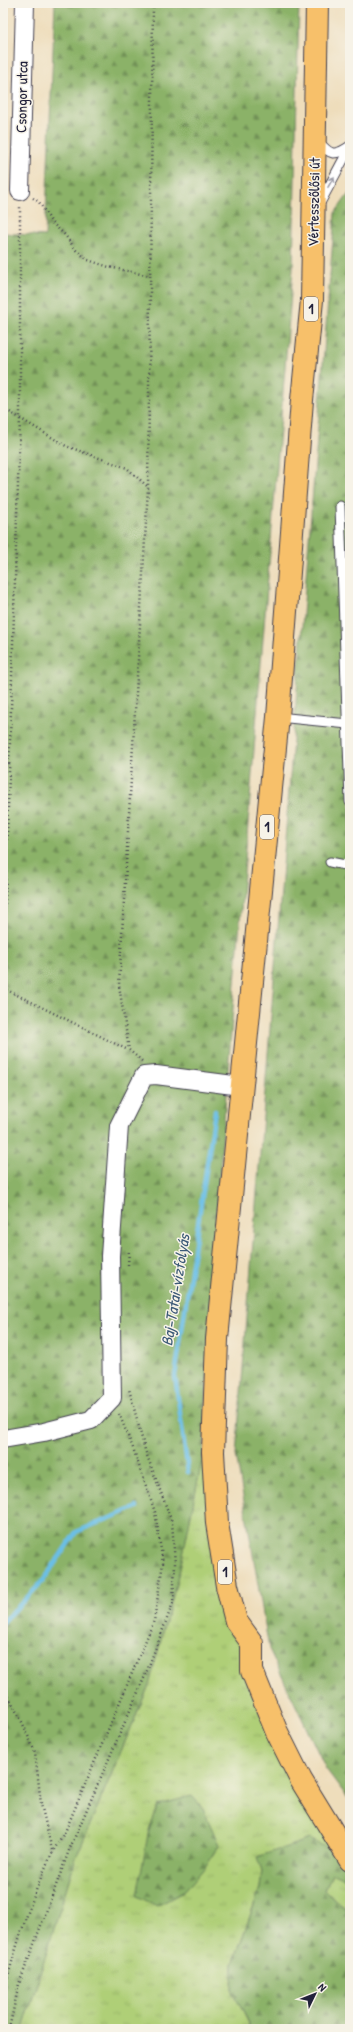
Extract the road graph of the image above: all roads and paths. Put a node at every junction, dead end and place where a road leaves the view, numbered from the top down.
1 (24, 3) edge
2 (153, 3) edge
3 (317, 3) edge
4 (315, 136) junction
5 (350, 146) edge
6 (20, 191) junction
7 (314, 217) junction
8 (150, 276) junction
9 (3, 408) edge
10 (20, 418) junction
11 (148, 488) junction
12 (340, 506) dead end
13 (278, 717) junction
14 (348, 724) junction
15 (350, 802) edge
16 (330, 862) dead end
17 (350, 866) edge
18 (3, 968) edge
19 (3, 988) edge
20 (129, 1050) junction
21 (156, 1075) junction
22 (241, 1086) junction
23 (129, 1249) dead end
24 (128, 1272) dead end
25 (128, 1382) dead end
26 (112, 1398) junction
27 (3, 1439) edge
28 (3, 1686) edge
29 (52, 1850) junction
30 (350, 1860) edge
31 (3, 1997) edge
32 (9, 2029) edge

1 - 6 street, Csongor utca
2 - 8 path
3 - 4 main road, Vértesszőlősi út / 1
4 - 5 lane
4 - 7 main road, Vértesszőlősi út / 1
7 -> 5 lane
6 - 8 path
6 - 10 path
7 - 13 main road, Vértesszőlősi út / 1
8 - 11 path
9 - 10 path
10 - 11 path
10 - 18 path
11 - 20 path
12 - 14 lane
13 - 14 lane
13 - 22 main road, 1
14 - 15 lane
16 - 17 lane
19 - 20 path
20 - 21 path
21 - 22 street
21 - 26 street
22 - 30 main road, 1
23 - 24 path
25 - 32 path
26 - 27 street
26 - 29 path
28 - 29 path
29 - 31 path

